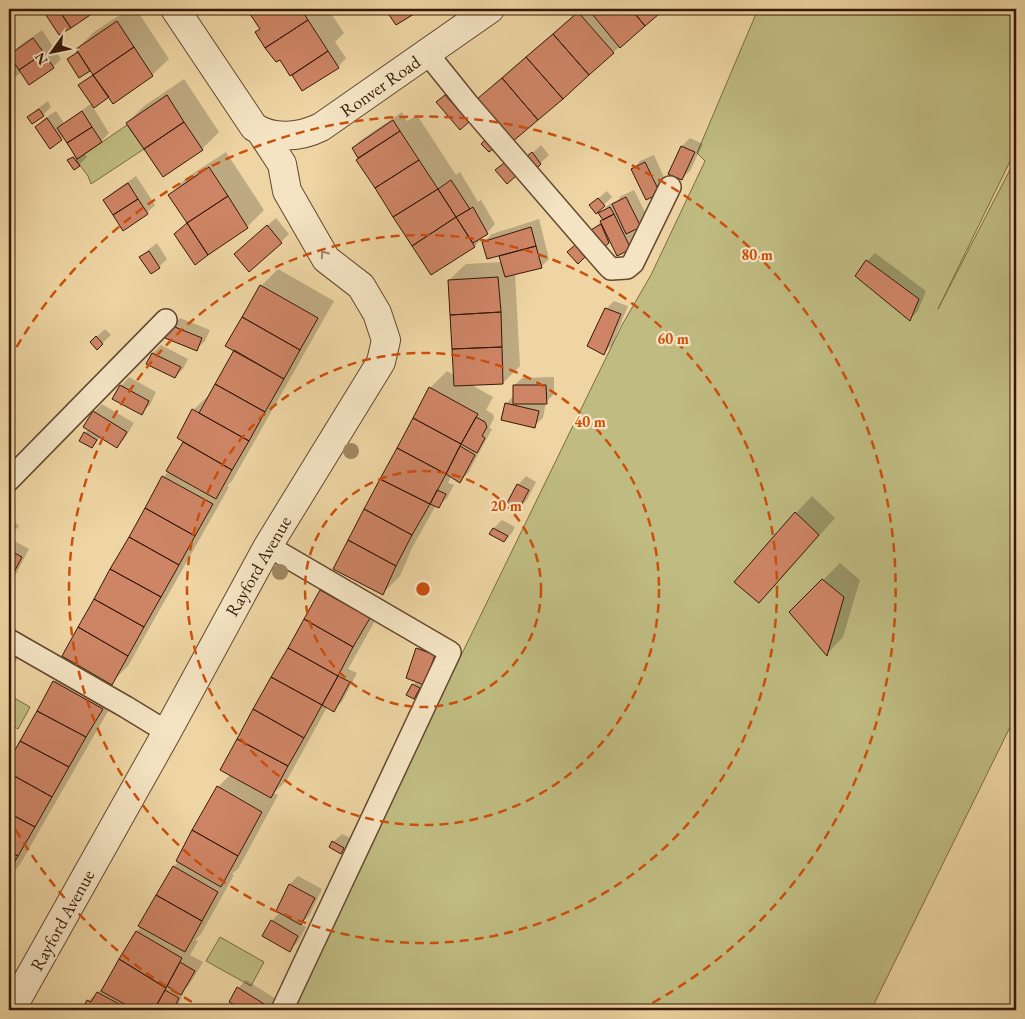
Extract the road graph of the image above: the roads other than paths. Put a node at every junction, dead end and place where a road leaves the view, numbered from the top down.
1 (175, 9) edge
2 (490, 9) edge
3 (427, 53) junction
4 (261, 132) junction
5 (670, 187) dead end
6 (166, 320) dead end
7 (9, 480) edge
8 (268, 546) junction
9 (9, 640) edge
10 (166, 732) junction
11 (11, 1010) edge
12 (282, 1010) edge

1 - 4 street, Rayford Avenue
2 - 3 street, Ronver Road
3 - 4 street, Ronver Road
3 - 5 lane
8 -> 4 street, Rayford Avenue
6 - 7 lane
8 - 10 street, Rayford Avenue
8 - 12 lane
9 - 10 lane
10 - 11 street, Rayford Avenue

